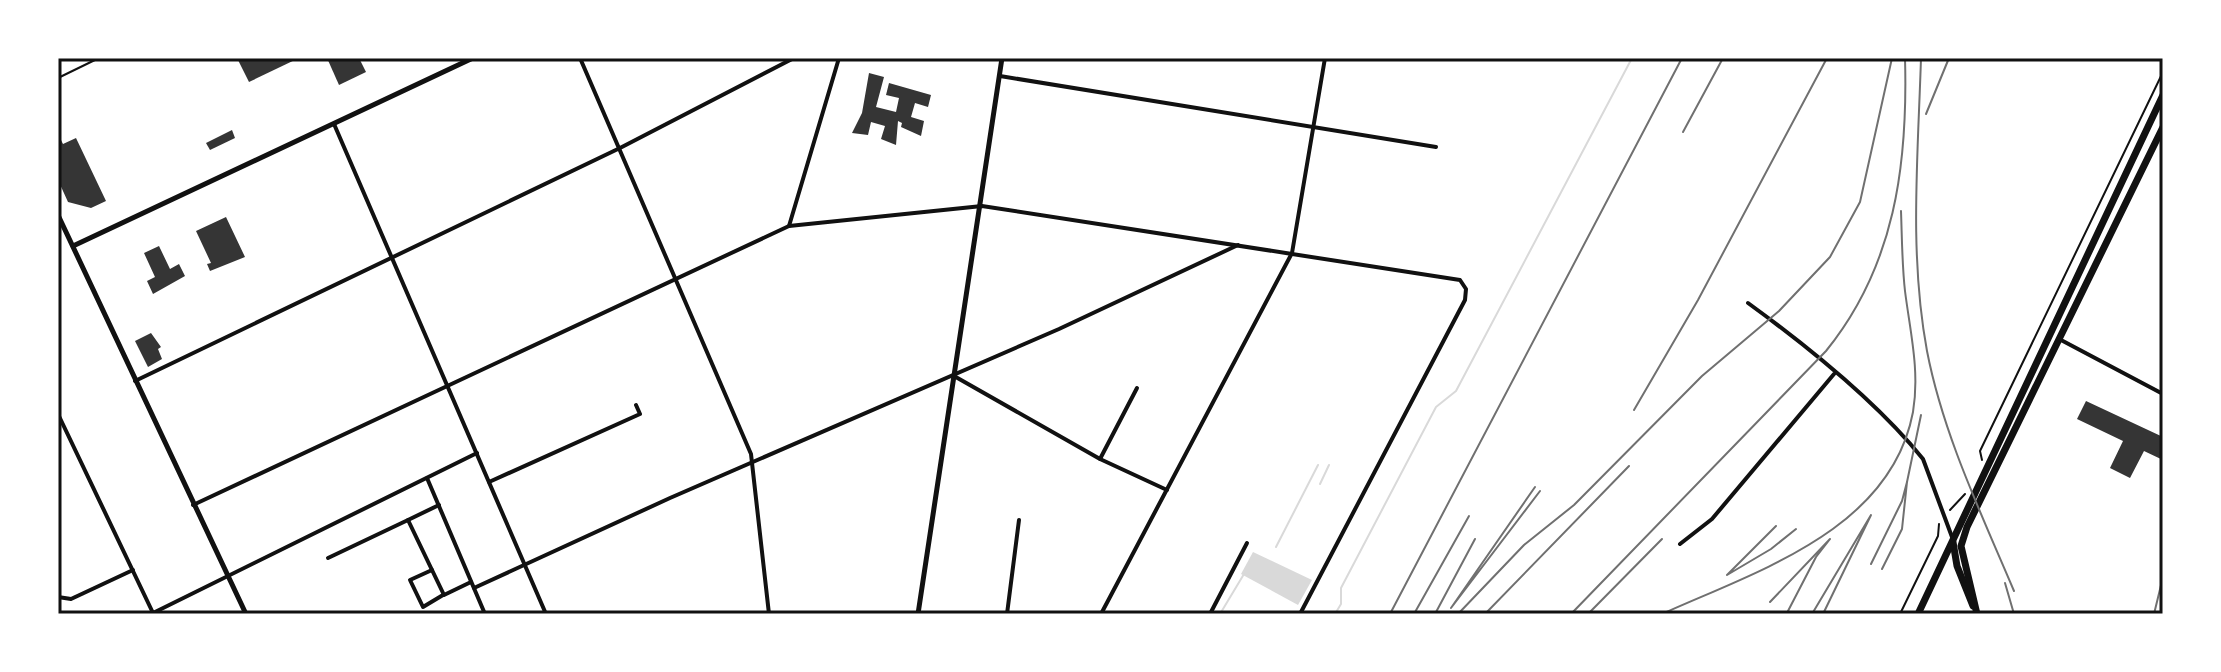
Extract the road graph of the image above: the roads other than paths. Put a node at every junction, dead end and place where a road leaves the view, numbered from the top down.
1 (99, 58) edge
2 (473, 58) edge
3 (580, 58) edge
4 (794, 58) edge
5 (839, 58) edge
6 (1002, 58) edge
7 (1325, 58) edge
8 (1000, 76) junction
9 (58, 78) edge
10 (2163, 95) edge
11 (334, 124) junction
12 (1314, 126) junction
13 (2163, 127) edge
14 (1436, 147) dead end
15 (620, 148) junction
16 (982, 206) junction
17 (58, 215) edge
18 (789, 226) junction
19 (1240, 244) junction
20 (73, 246) junction
21 (1292, 253) junction
22 (394, 257) junction
23 (675, 280) junction
24 (1748, 303) dead end
25 (2058, 339) junction
26 (1834, 374) junction
27 (953, 376) junction
28 (135, 382) junction
29 (448, 385) junction
30 (1137, 388) dead end
31 (2163, 394) edge
32 (636, 405) dead end
33 (58, 414) edge
34 (477, 453) junction
35 (1100, 459) junction
36 (754, 463) junction
37 (427, 478) junction
38 (489, 482) junction
39 (1167, 490) junction
40 (193, 505) junction
41 (439, 505) junction
42 (408, 520) junction
43 (1019, 520) dead end
44 (1967, 527) junction
45 (1952, 540) junction
46 (1247, 543) dead end
47 (1680, 544) dead end
48 (328, 558) dead end
49 (523, 564) junction
50 (133, 570) junction
51 (432, 570) junction
52 (229, 577) junction
53 (471, 582) junction
54 (474, 588) junction
55 (444, 595) junction
56 (58, 597) edge
57 (1976, 612) edge
58 (152, 614) edge
59 (246, 614) edge
60 (485, 614) edge
61 (546, 614) edge
62 (769, 614) edge
63 (918, 614) edge
64 (1007, 614) edge
65 (1101, 614) edge
66 (1210, 614) edge
67 (1300, 614) edge
68 (1918, 614) edge

1 - 9 lane
2 - 11 street
3 - 15 street
4 - 15 street
5 - 18 street
6 - 8 street
7 - 12 street
8 - 12 street
8 - 16 street
10 - 45 highway
11 - 20 street
11 - 22 street
12 - 14 street
12 - 21 street
13 - 25 highway
15 - 22 street
15 - 23 street
16 - 18 street
16 - 19 street
16 - 27 street
17 - 20 street
18 - 23 street
19 - 21 street
19 - 27 street
20 - 28 street
21 - 39 street
21 - 67 street
22 - 28 street
22 - 29 street
23 - 29 street
23 - 36 street
24 - 26 street
25 - 31 street
25 - 44 highway
26 - 45 street
26 - 47 street
27 - 35 street
27 - 36 street
27 - 63 street
28 - 40 street
29 - 34 street
29 - 40 street
30 - 35 street
32 - 38 street
33 - 50 street
34 - 37 street
34 - 38 street
35 - 39 street
36 - 49 street
36 - 62 street
37 - 41 street
37 - 52 street
38 - 49 street
39 - 65 street
40 - 52 street
41 - 42 street
41 - 53 street
42 - 48 street
42 - 51 street
43 - 64 street
44 - 45 lane
44 - 57 highway
45 - 57 highway
45 - 68 highway
46 - 66 street
49 - 54 street
49 - 61 street
50 - 56 street
50 - 58 street
51 - 55 street
51 - 55 street
52 - 58 street
52 - 59 street
53 - 54 street
53 - 55 street
54 - 60 street

